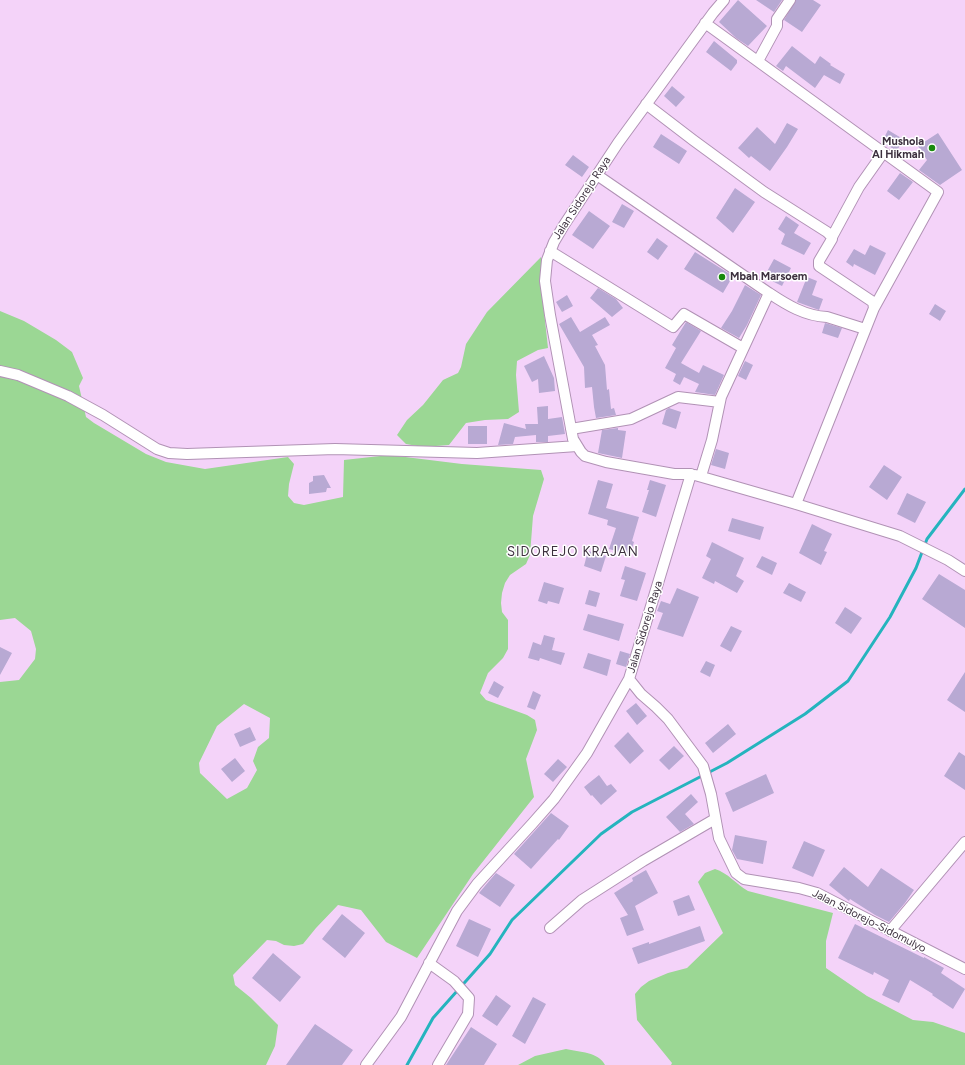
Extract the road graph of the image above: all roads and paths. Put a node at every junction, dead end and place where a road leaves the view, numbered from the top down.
1 (724, 0) edge
2 (790, 0) edge
3 (705, 23) junction
4 (758, 61) junction
5 (646, 104) junction
6 (883, 152) junction
7 (597, 175) junction
8 (832, 237) junction
9 (550, 251) junction
10 (769, 293) junction
11 (874, 308) junction
12 (865, 329) junction
13 (743, 348) junction
14 (0, 371) edge
15 (720, 402) junction
16 (571, 429) junction
17 (577, 446) junction
18 (692, 480) junction
19 (796, 504) junction
20 (965, 571) edge
21 (629, 679) junction
22 (703, 766) joint
23 (715, 819) junction
24 (965, 842) edge
25 (550, 928) dead end
26 (890, 931) junction
27 (429, 963) junction
28 (965, 969) edge
29 (366, 1065) edge
30 (438, 1065) edge

1 - 3 street, Jalan Sidorejo Raya
2 - 4 street
3 - 4 street
3 - 5 street, Jalan Sidorejo Raya
4 - 6 street
5 - 7 street, Jalan Sidorejo Raya
5 - 8 street
6 - 8 street
6 - 11 street
7 - 9 street, Jalan Sidorejo Raya
7 - 10 street
8 - 11 street
9 - 13 street
9 - 16 street, Jalan Sidorejo Raya
10 - 12 street
10 - 13 street, Jalan Sidorejo Raya
11 - 12 street
12 - 19 street
13 - 15 street, Jalan Sidorejo Raya
14 - 17 street
15 - 16 street
15 - 18 street, Jalan Sidorejo Raya
16 - 17 street, Jalan Sidorejo Raya
17 - 18 street
18 - 19 street
18 - 21 street, Jalan Sidorejo Raya
19 - 20 street
21 - 22 street, Jalan Sidorejo Raya
21 - 27 street
22 - 23 street, Jalan Sidorejo-Sidomulyo
23 - 25 street
23 - 26 street, Jalan Sidorejo-Sidomulyo
24 - 26 street
26 - 28 street, Jalan Sidorejo-Sidomulyo
27 - 29 street
27 - 30 street

